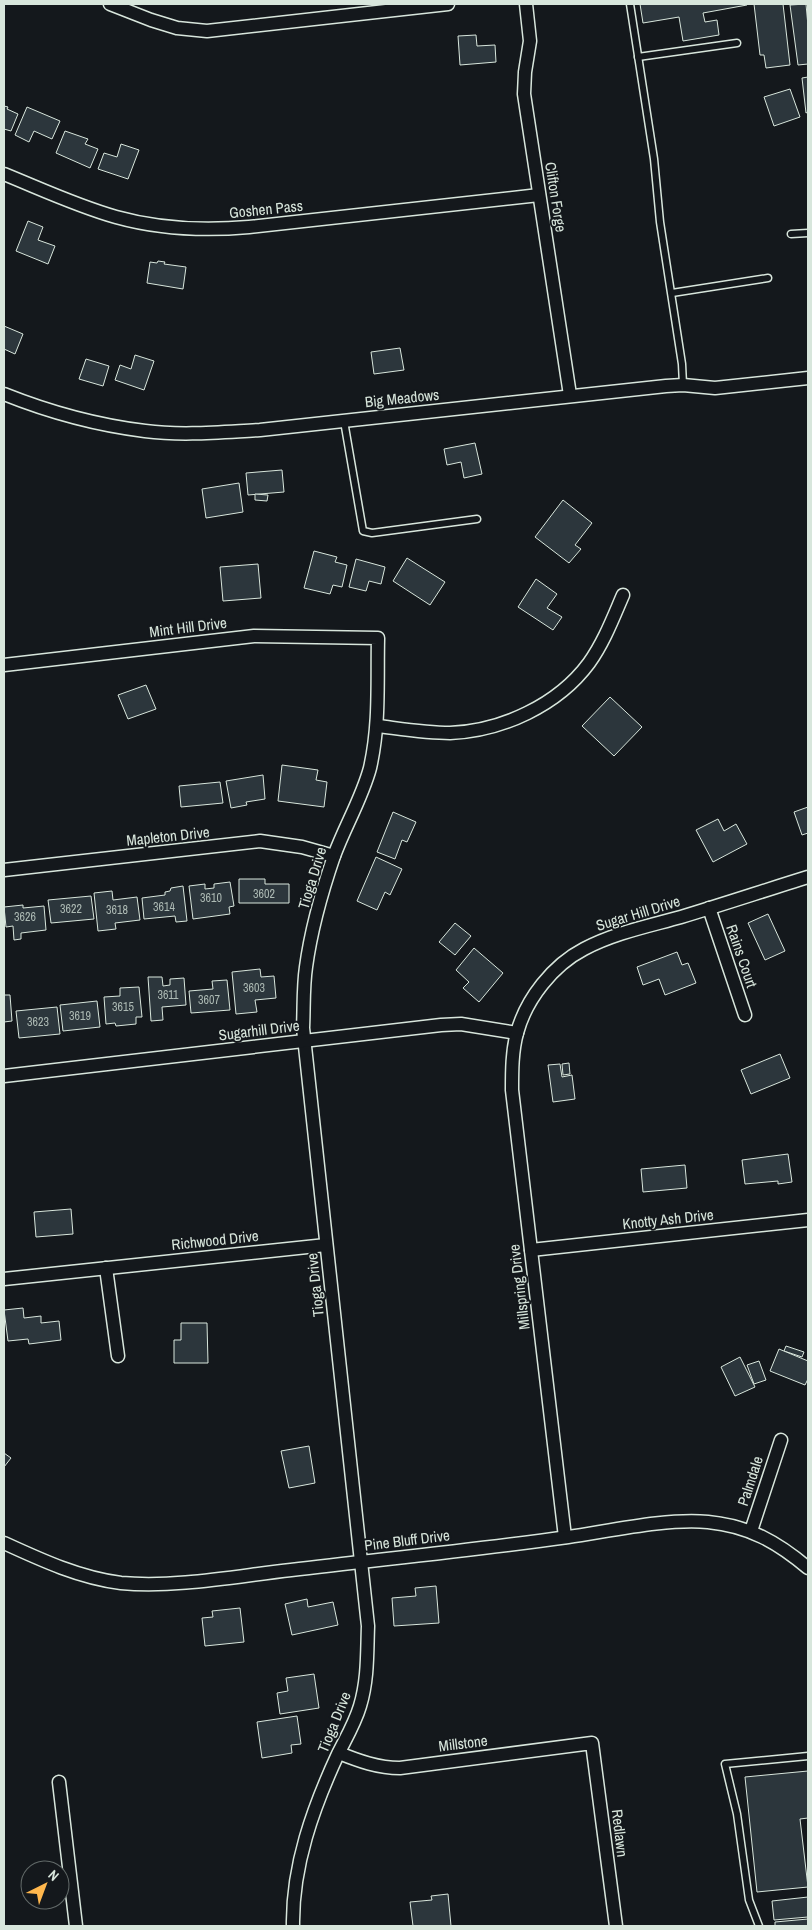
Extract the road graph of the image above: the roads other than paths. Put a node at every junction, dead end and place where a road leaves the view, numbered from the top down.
1 (110, 4) edge
2 (448, 4) edge
3 (526, 4) edge
4 (630, 4) edge
5 (737, 43) dead end
6 (638, 57) junction
7 (4, 174) edge
8 (540, 195) junction
9 (808, 232) edge
10 (791, 234) dead end
11 (768, 278) dead end
12 (672, 293) junction
13 (808, 378) edge
14 (683, 385) junction
15 (570, 395) junction
16 (5, 397) edge
17 (344, 420) junction
18 (477, 520) dead end
19 (623, 595) dead end
20 (378, 638) joint
21 (4, 665) edge
22 (378, 726) junction
23 (334, 856) junction
24 (4, 870) edge
25 (808, 876) edge
26 (709, 908) junction
27 (745, 1014) dead end
28 (517, 1033) junction
29 (305, 1041) junction
30 (4, 1076) edge
31 (808, 1220) edge
32 (326, 1245) junction
33 (531, 1250) junction
34 (106, 1268) junction
35 (4, 1279) edge
36 (118, 1356) dead end
37 (781, 1440) dead end
38 (751, 1531) junction
39 (565, 1537) junction
40 (4, 1543) edge
41 (362, 1562) junction
42 (808, 1568) edge
43 (592, 1743) joint
44 (339, 1753) junction
45 (808, 1756) edge
46 (59, 1782) dead end
47 (76, 1926) edge
48 (293, 1926) edge
49 (616, 1926) edge
50 (759, 1926) edge

1 - 2 street
3 - 8 street, Clifton Forge
4 - 6 lane
5 - 6 lane
6 - 12 lane
7 - 8 street, Goshen Pass
8 - 15 street, Clifton Forge
9 - 10 lane
11 - 12 lane
12 - 14 lane
13 - 14 street, Big Meadows
14 - 15 street, Big Meadows
15 - 17 street, Big Meadows
16 - 17 street, Big Meadows
17 - 18 lane
19 - 22 street
20 - 21 street, Mint Hill Drive
20 - 22 street, Tioga Drive
22 - 23 street, Tioga Drive
23 - 24 street, Mapleton Drive
23 - 29 street, Tioga Drive
25 - 26 street, Sugar Hill Drive
26 - 27 street, Rains Court
26 - 28 street, Sugar Hill Drive
28 - 29 street, Sugarhill Drive
28 - 33 street, Millspring Drive
29 - 30 street, Sugarhill Drive
29 - 32 street, Tioga Drive
31 - 33 street, Knotty Ash Drive
32 - 34 street, Richwood Drive
32 - 41 street, Tioga Drive
33 - 39 street, Millspring Drive
34 - 35 street, Richwood Drive
34 - 36 street
37 - 38 street, Palmdale
38 - 39 street, Pine Bluff Drive
38 - 42 street, Pine Bluff Drive
39 - 41 street, Pine Bluff Drive
40 - 41 street, Pine Bluff Drive
41 - 44 street, Tioga Drive
43 - 44 street, Millstone
43 - 49 street, Redlawn
44 - 48 street, Tioga Drive
45 - 50 lane
46 - 47 street

